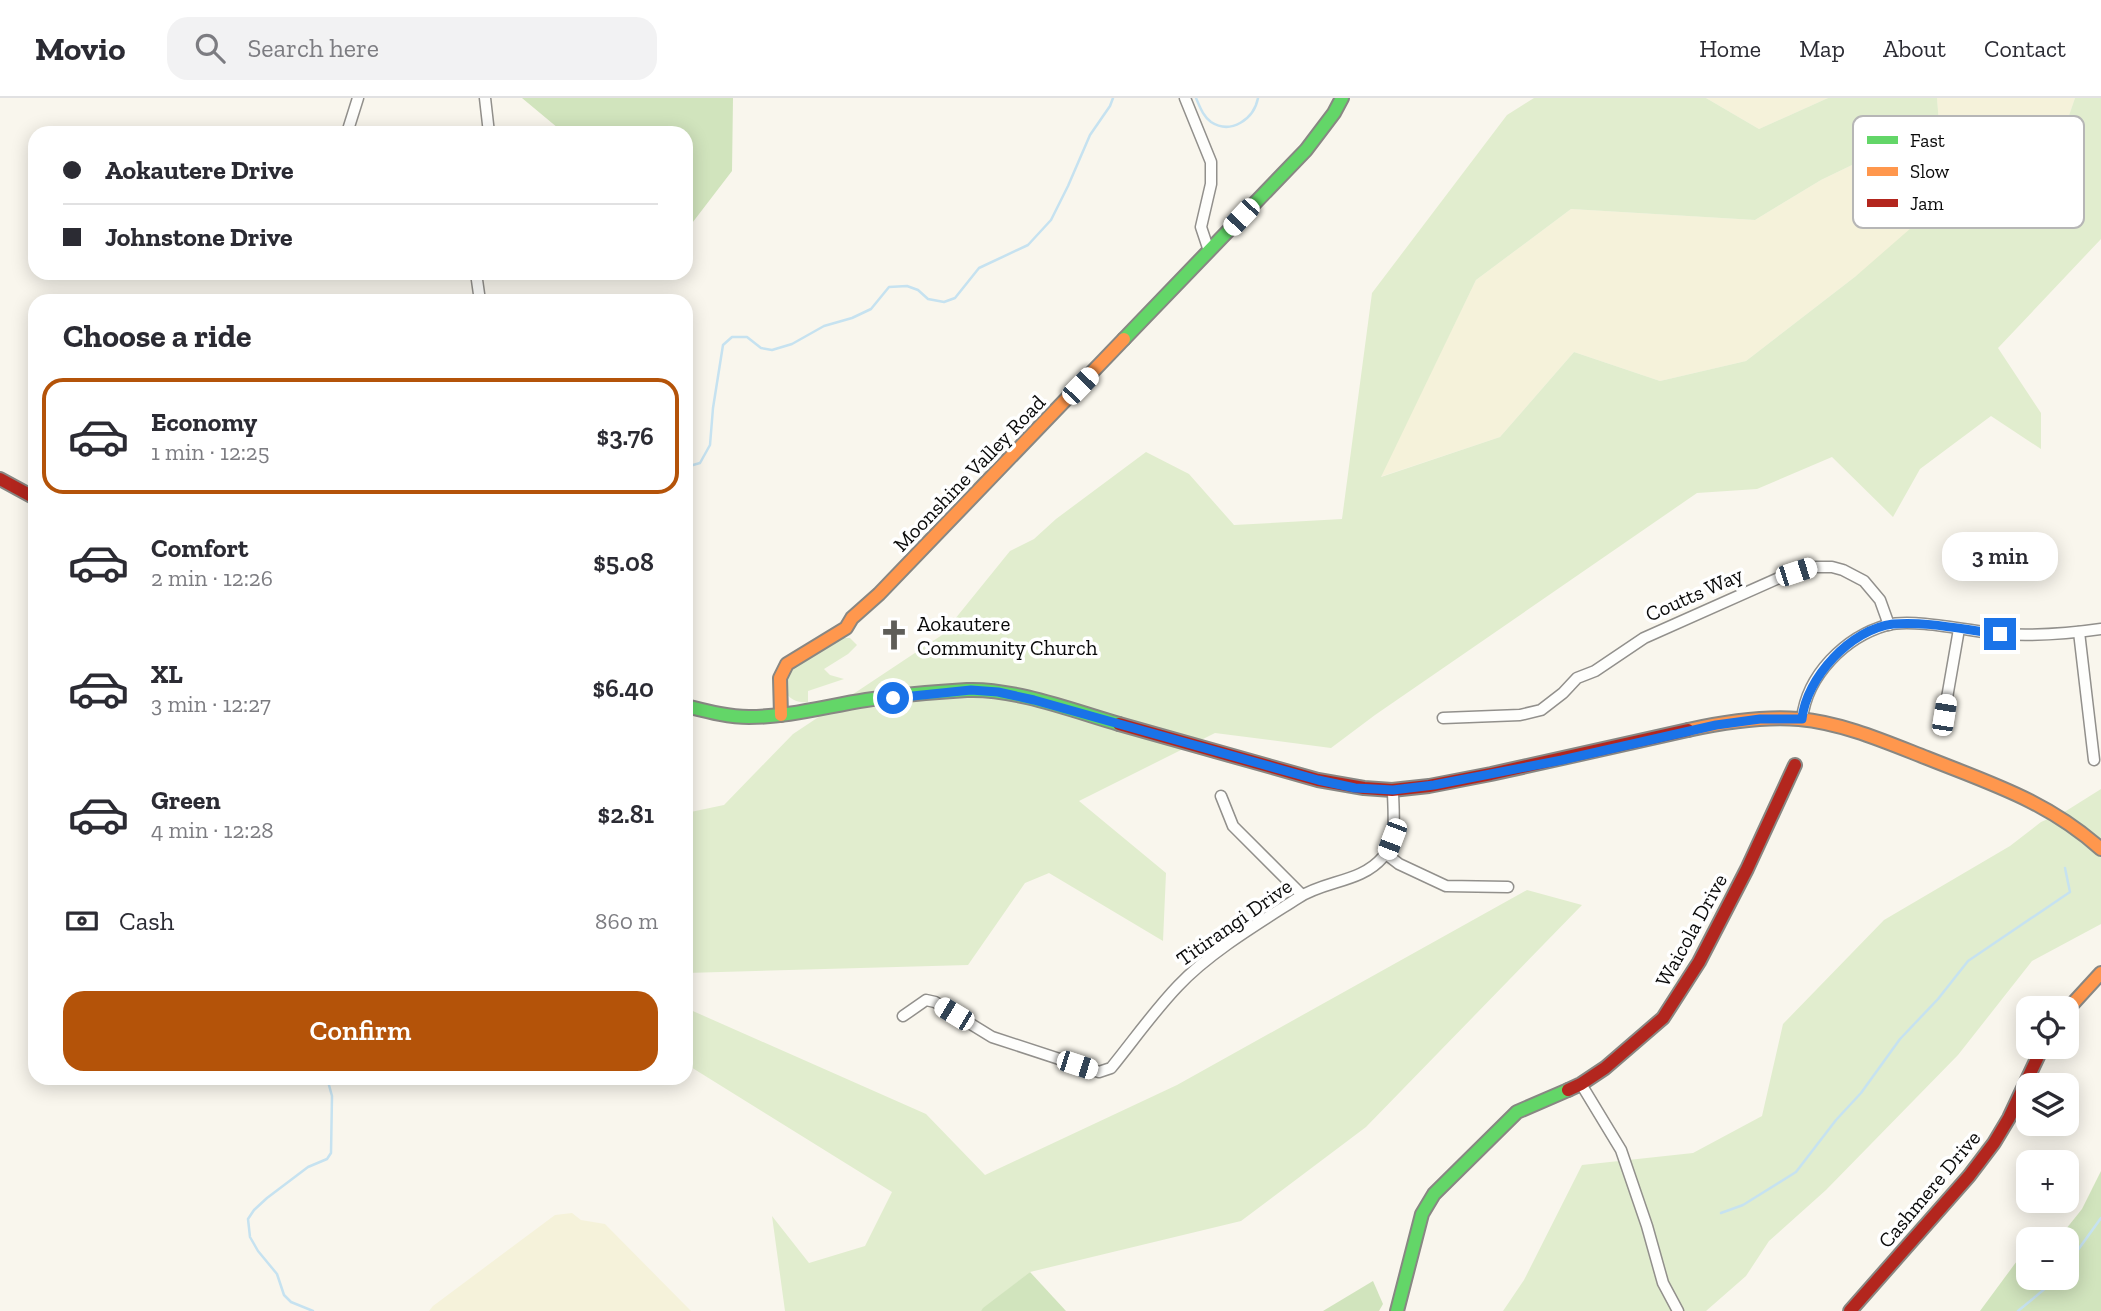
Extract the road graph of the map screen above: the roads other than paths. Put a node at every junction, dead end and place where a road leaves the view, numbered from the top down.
1 (358, 98) edge
2 (485, 98) edge
3 (1185, 98) edge
4 (1342, 98) edge
5 (349, 126) edge
6 (488, 126) edge
7 (1209, 251) junction
8 (0, 479) edge
9 (28, 494) edge
10 (1889, 625) junction
11 (1959, 629) junction
12 (2101, 629) edge
13 (2079, 632) junction
14 (693, 708) edge
15 (781, 715) junction
16 (1944, 715) dead end
17 (1443, 718) dead end
18 (1802, 719) junction
19 (2094, 760) dead end
20 (1795, 765) dead end
21 (1393, 790) junction
22 (1221, 796) dead end
23 (2101, 849) edge
24 (1386, 854) junction
25 (1508, 887) dead end
26 (1302, 895) junction
27 (2101, 973) edge
28 (2079, 996) edge
29 (903, 1016) dead end
30 (2037, 1059) edge
31 (1581, 1084) junction
32 (1397, 1311) edge
33 (1678, 1311) edge
34 (1850, 1311) edge

1 - 5 street
2 - 6 street
3 - 7 street
4 - 7 main road, Moonshine Valley Road
7 - 15 main road, Moonshine Valley Road
8 - 9 main road
10 - 11 street
10 - 17 street, Coutts Way
10 - 18 street
11 - 13 street
11 - 16 street
12 - 13 street
13 - 19 street
14 - 15 main road
15 - 21 main road
18 - 21 main road
18 - 23 main road
20 - 31 main road, Waicola Drive
21 - 24 street
22 - 26 street
24 - 25 street
24 - 26 street, Titirangi Drive
26 - 29 street, Titirangi Drive
27 - 28 main road
30 - 34 main road, Cashmere Drive
31 - 32 main road, Waicola Drive
31 - 33 street

